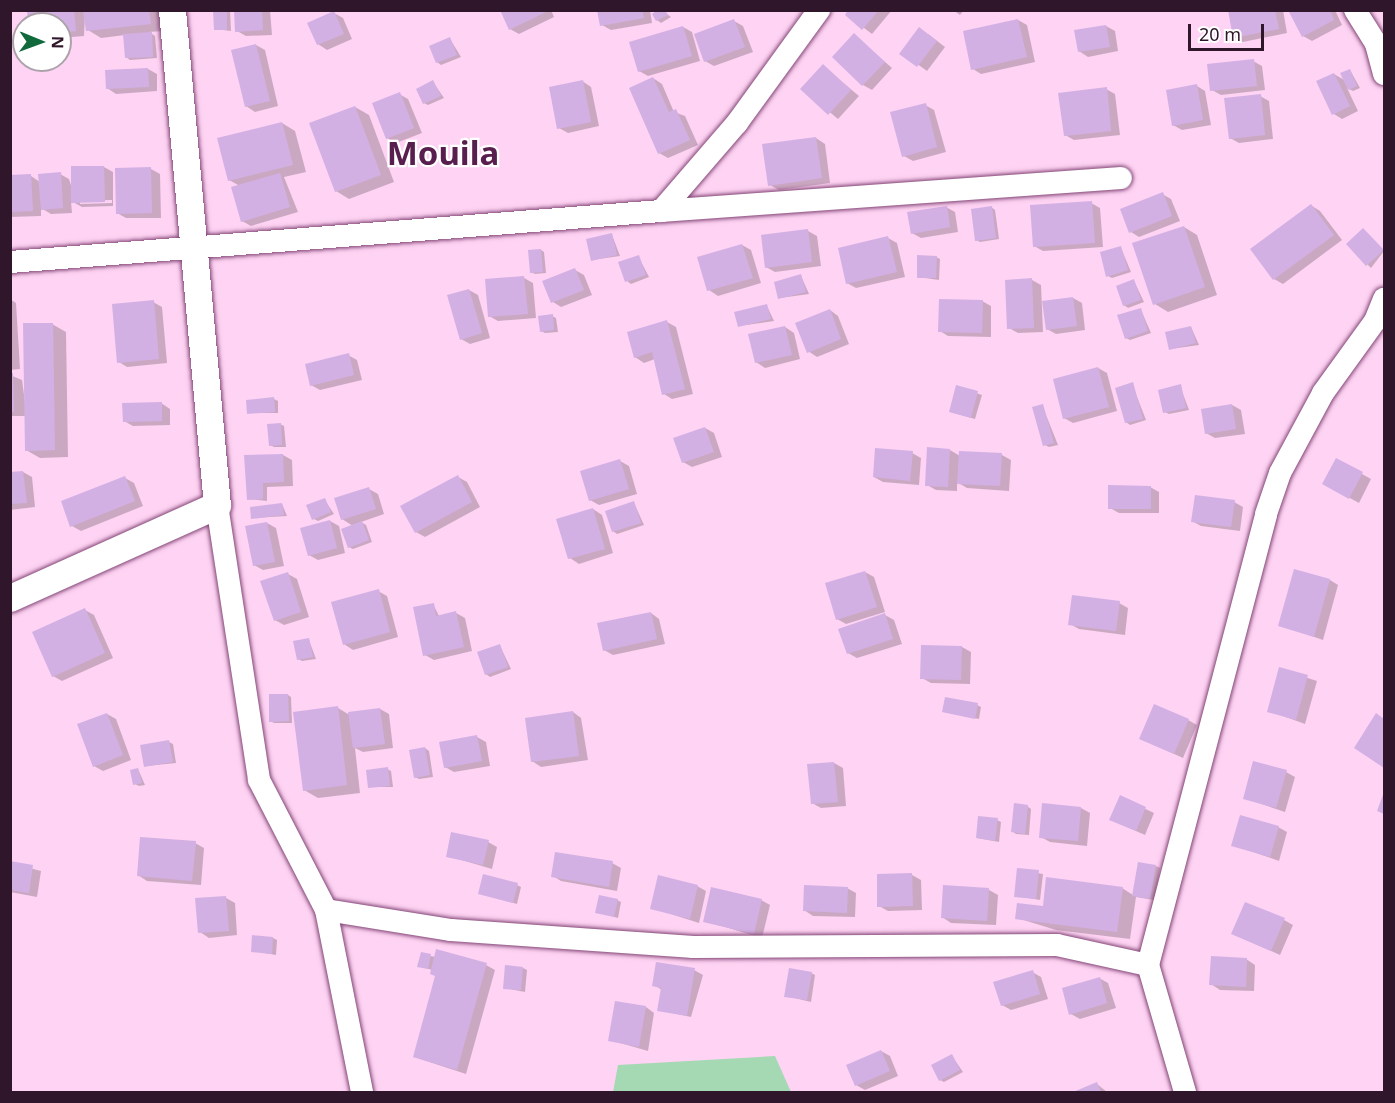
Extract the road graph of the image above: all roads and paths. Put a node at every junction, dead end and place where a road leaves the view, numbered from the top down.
1 (172, 10) edge
2 (819, 10) edge
3 (1355, 10) edge
4 (1384, 74) edge
5 (1121, 178) dead end
6 (661, 211) junction
7 (194, 247) junction
8 (10, 262) edge
9 (1384, 299) edge
10 (217, 505) junction
11 (10, 597) edge
12 (326, 910) junction
13 (1148, 965) junction
14 (362, 1092) edge
15 (1185, 1092) edge

1 - 7 street
2 - 6 street
3 - 4 street
5 - 6 street
6 - 7 street
7 - 8 street
7 - 10 street
9 - 13 street
10 - 11 street
10 - 12 street
12 - 13 street
12 - 14 street
13 - 15 street

